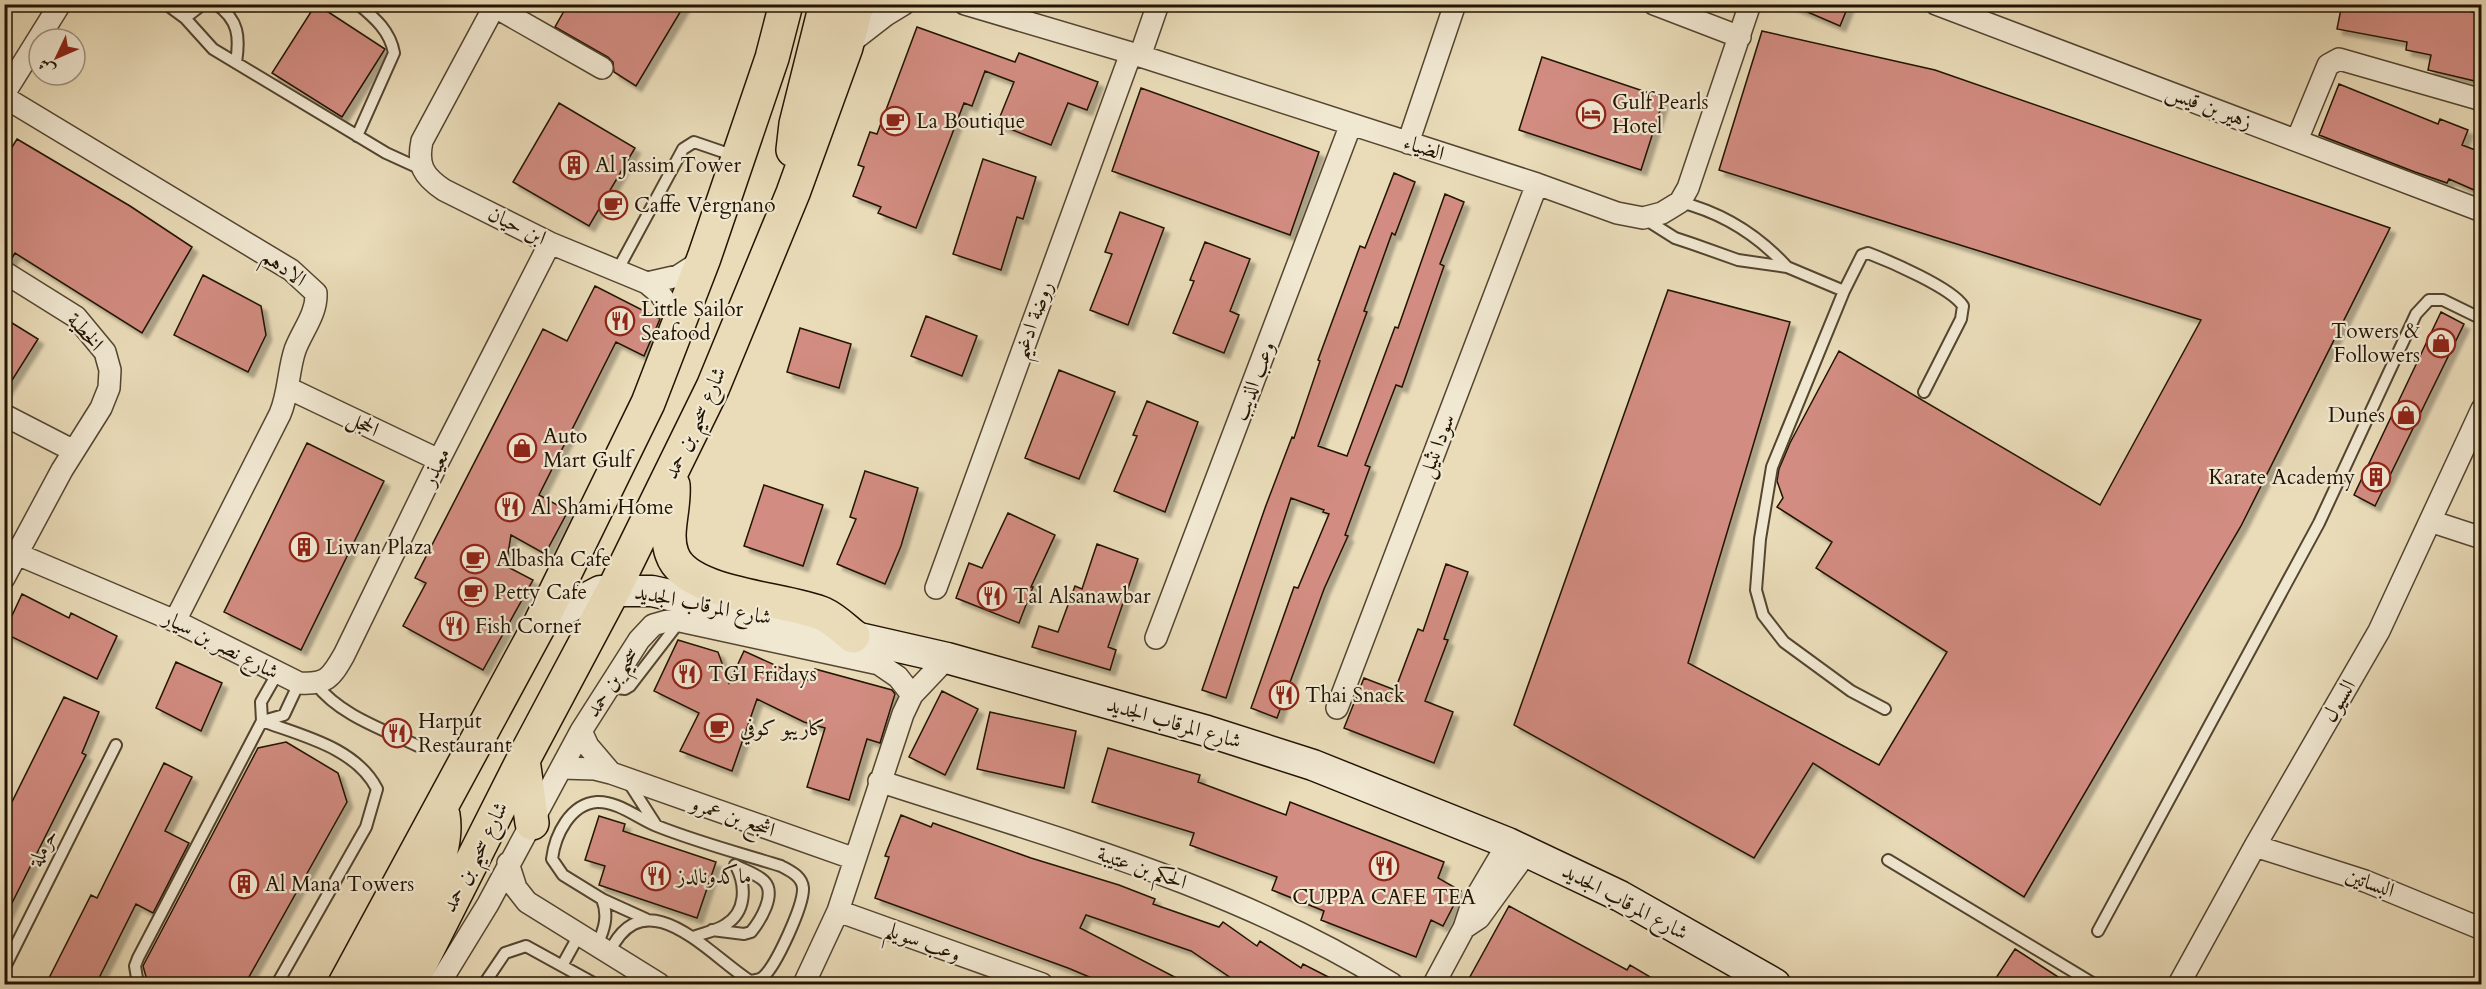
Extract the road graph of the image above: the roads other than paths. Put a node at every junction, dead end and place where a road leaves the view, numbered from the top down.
1 (60, 4) edge
2 (166, 4) edge
3 (202, 4) edge
4 (216, 4) edge
5 (358, 4) edge
6 (786, 4) edge
7 (826, 4) edge
8 (857, 4) edge
9 (904, 4) edge
10 (965, 4) edge
11 (1158, 4) edge
12 (1455, 4) edge
13 (1654, 4) edge
14 (1750, 4) edge
15 (1936, 4) edge
16 (492, 6) edge
17 (185, 18) junction
18 (1740, 37) junction
19 (846, 46) junction
20 (1136, 54) junction
21 (236, 63) junction
22 (602, 68) dead end
23 (4, 95) edge
24 (2481, 100) edge
25 (1351, 124) junction
26 (357, 136) junction
27 (2297, 140) junction
28 (1408, 143) junction
29 (739, 158) junction
30 (421, 169) junction
31 (1537, 184) junction
32 (793, 193) junction
33 (1680, 202) junction
34 (2481, 211) edge
35 (1643, 218) junction
36 (550, 243) junction
37 (705, 258) junction
38 (1787, 267) junction
39 (617, 271) junction
40 (4, 272) edge
41 (647, 283) junction
42 (1844, 291) junction
43 (2481, 319) edge
44 (681, 323) junction
45 (288, 388) junction
46 (1924, 392) dead end
47 (2481, 409) edge
48 (4, 415) edge
49 (74, 451) junction
50 (439, 460) junction
51 (672, 474) junction
52 (2430, 521) junction
53 (2481, 538) edge
54 (16, 554) junction
55 (4, 578) edge
56 (936, 588) dead end
57 (614, 590) junction
58 (175, 621) junction
59 (541, 622) junction
60 (853, 636) junction
61 (1156, 638) dead end
62 (947, 658) junction
63 (277, 674) junction
64 (308, 684) junction
65 (912, 695) junction
66 (1336, 708) dead end
67 (1885, 709) dead end
68 (262, 721) junction
69 (580, 731) junction
70 (116, 745) dead end
71 (418, 746) dead end
72 (523, 760) junction
73 (562, 768) junction
74 (619, 777) junction
75 (879, 781) junction
76 (441, 807) junction
77 (532, 823) junction
78 (656, 825) junction
79 (2254, 846) junction
80 (1517, 848) junction
81 (726, 849) junction
82 (855, 859) junction
83 (1888, 860) dead end
84 (508, 863) junction
85 (735, 865) junction
86 (602, 899) junction
87 (527, 902) junction
88 (488, 904) junction
89 (838, 911) junction
90 (646, 919) junction
91 (2481, 929) edge
92 (712, 930) junction
93 (2098, 931) dead end
94 (693, 937) junction
95 (595, 944) junction
96 (563, 964) junction
97 (4, 969) edge
98 (2481, 976) edge
99 (638, 979) edge
100 (138, 984) edge
101 (277, 984) edge
102 (345, 984) edge
103 (375, 984) edge
104 (410, 984) edge
105 (439, 984) edge
106 (484, 984) edge
107 (595, 984) edge
108 (659, 984) edge
109 (804, 984) edge
110 (1042, 984) edge
111 (1392, 984) edge
112 (1434, 984) edge
113 (1775, 984) edge
114 (2094, 984) edge
115 (2179, 984) edge
116 (2478, 984) edge

1 - 23 street
2 - 17 lane
3 - 17 lane
4 - 21 lane
5 - 26 lane
6 - 29 highway
7 - 32 highway
8 - 19 highway, شارع سحيم بن حمد
9 - 19 street
10 - 20 street, الضياء
11 - 20 street, روضة ادغيم
12 - 28 street
13 - 18 street
14 - 18 street
15 - 27 street, زهير بن قيس
16 - 22 street
16 - 30 street
17 - 21 lane
18 - 33 street
19 - 32 highway, شارع سحيم بن حمد
20 - 25 street, الضياء
20 - 56 street, روضة ادغيم
21 - 26 lane
23 - 45 street, الادهم
24 - 27 street
25 - 28 street, الضياء
25 - 61 street, وعب الذيب
26 - 30 lane
27 - 34 street, زهير بن قيس
28 - 31 street, الضياء
29 - 37 highway
29 - 39 lane
30 - 36 street, ابن حيان
31 - 35 street, الضياء
31 - 66 street, سودا نثيل
32 - 51 highway, شارع سحيم بن حمد
33 - 35 street
33 - 38 lane
35 - 38 lane
36 - 39 street, ابن حيان
36 - 50 street, معيذر
37 - 41 street
37 - 44 highway
38 - 42 lane
39 - 41 street, ابن حيان
40 - 49 street, الخطية
41 - 44 street, ابن حيان
42 - 46 lane
42 - 67 lane
43 - 93 lane
44 - 59 highway
45 - 50 street, الحجل
45 - 58 street, الادهم
47 - 52 street, السيول
48 - 49 street
49 - 54 street, الخطية
50 - 64 street, معيذر
51 - 57 highway, شارع سحيم بن حمد
51 - 60 highway
52 - 53 street
52 - 79 street, السيول
54 - 55 street, الخطية
54 - 58 street, شارع نصر بن سيار
57 - 59 street, شارع المرقاب الجديد
57 - 60 street, شارع المرقاب الجديد
57 - 72 highway, شارع سحيم بن حمد
58 - 63 street, شارع نصر بن سيار
59 - 76 highway
60 - 62 street, شارع المرقاب الجديد
62 - 65 street
62 - 80 street, شارع المرقاب الجديد
63 - 64 street, شارع نصر بن سيار
63 - 68 lane
64 - 68 lane
64 - 71 lane, شارع نصر بن سيار
65 - 69 street, سحيم بن حمد
65 - 75 street
68 - 100 lane
68 - 101 lane
69 - 73 street, سحيم بن حمد
69 - 74 street
70 - 97 lane, حرملة
72 - 77 highway
72 - 104 highway, شارع سحيم بن حمد
73 - 74 street, اشجع بن عمرو
73 - 77 street, سحيم بن حمد
74 - 78 lane
74 - 82 street, اشجع بن عمرو
75 - 82 street
75 - 111 street, الحكم بن عتيبة
76 - 102 highway
76 - 103 highway
77 - 84 street, سحيم بن حمد
78 - 81 lane
78 - 86 lane
79 - 91 street, البساتين
79 - 115 street, السيول
80 - 112 street
80 - 113 street, شارع المرقاب الجديد
81 - 85 lane
81 - 94 lane
82 - 89 street
83 - 114 lane
84 - 87 street
84 - 88 street, سحيم بن حمد
85 - 92 lane
85 - 92 lane
86 - 90 lane
86 - 95 lane
87 - 88 street
87 - 95 street
88 - 105 street, سحيم بن حمد
89 - 109 street
89 - 110 street, وعب سويلم
90 - 94 lane
90 - 95 lane
92 - 94 lane
95 - 96 lane
95 - 99 street
96 - 106 lane
96 - 107 lane
98 - 116 lane
99 - 108 street

